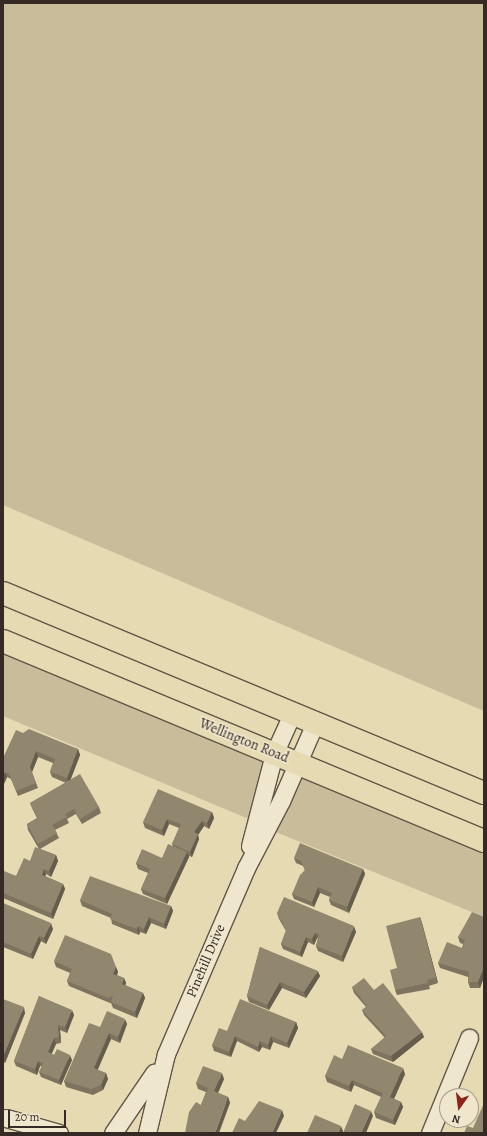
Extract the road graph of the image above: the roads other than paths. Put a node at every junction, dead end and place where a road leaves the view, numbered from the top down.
1 (3, 593) edge
2 (3, 641) edge
3 (292, 714) junction
4 (315, 723) junction
5 (274, 754) junction
6 (297, 763) junction
7 (484, 792) edge
8 (484, 841) edge
9 (246, 868) junction
10 (469, 1038) dead end
11 (166, 1054) junction
12 (4, 1117) edge
13 (32, 1133) edge
14 (59, 1133) edge
15 (113, 1133) edge
16 (147, 1133) edge
17 (430, 1133) edge

1 - 3 main road
2 - 5 main road, Wellington Road
3 - 4 main road
3 - 5 street, Pinehill Drive
4 - 6 street, Pinehill Drive
4 - 7 main road
5 - 6 main road, Wellington Road
5 - 9 street, Pinehill Drive
6 - 8 main road, Wellington Road
6 - 9 street, Pinehill Drive
9 - 11 street, Pinehill Drive
10 - 17 street
11 - 15 street, Pinehill Drive
11 - 16 street, Pinehill Drive
12 - 13 street
12 - 14 street

